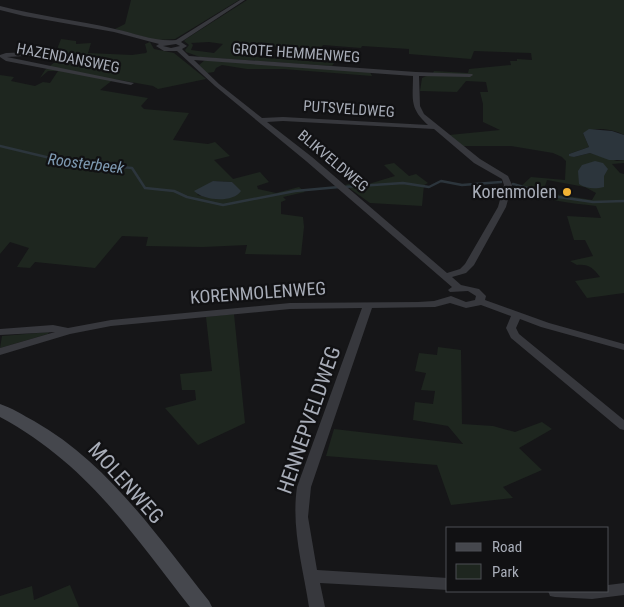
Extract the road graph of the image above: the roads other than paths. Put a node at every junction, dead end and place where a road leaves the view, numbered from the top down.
1 (243, 0) edge
2 (0, 8) edge
3 (12, 12) junction
4 (0, 16) edge
5 (177, 42) junction
6 (163, 44) junction
7 (178, 49) junction
8 (58, 53) dead end
9 (1, 56) edge
10 (188, 58) junction
11 (416, 74) junction
12 (470, 75) dead end
13 (131, 83) dead end
14 (261, 120) junction
15 (435, 128) junction
16 (446, 276) junction
17 (459, 288) junction
18 (451, 299) junction
19 (480, 301) junction
20 (368, 305) junction
21 (517, 315) junction
22 (68, 331) junction
23 (0, 332) edge
24 (624, 347) edge
25 (0, 352) edge
26 (0, 410) edge
27 (624, 426) edge
28 (312, 576) junction
29 (446, 584) edge
30 (624, 589) edge
31 (609, 591) edge
32 (574, 592) edge
33 (600, 592) edge
34 (202, 607) edge
35 (317, 607) edge

1 - 5 street
2 - 3 street
3 - 4 street
3 - 6 street
5 - 6 street
5 - 7 street
6 - 7 street
7 - 10 street
8 - 9 street, HAZENDANSWEG
9 - 13 street, HAZENDANSWEG
10 - 11 street, GROTE HEMMENWEG
10 - 14 street, BLIKVELDWEG
11 - 12 street, GROTE HEMMENWEG
11 - 15 street
14 - 15 street, PUTSVELDWEG
14 - 16 street, BLIKVELDWEG
15 - 16 street
16 - 17 street, BLIKVELDWEG
17 - 18 street
17 - 19 street
18 - 19 street
18 - 20 street, KORENMOLENWEG
19 - 21 street
20 - 22 street, KORENMOLENWEG
20 - 28 street, HENNEPVELDWEG
21 - 24 street
21 - 27 street
22 - 23 street, KORENMOLENWEG
22 - 25 street, KORENMOLENWEG
26 - 34 street, MOLENWEG
28 - 29 street
28 - 35 street, HENNEPVELDWEG
30 - 31 street
32 - 33 street

